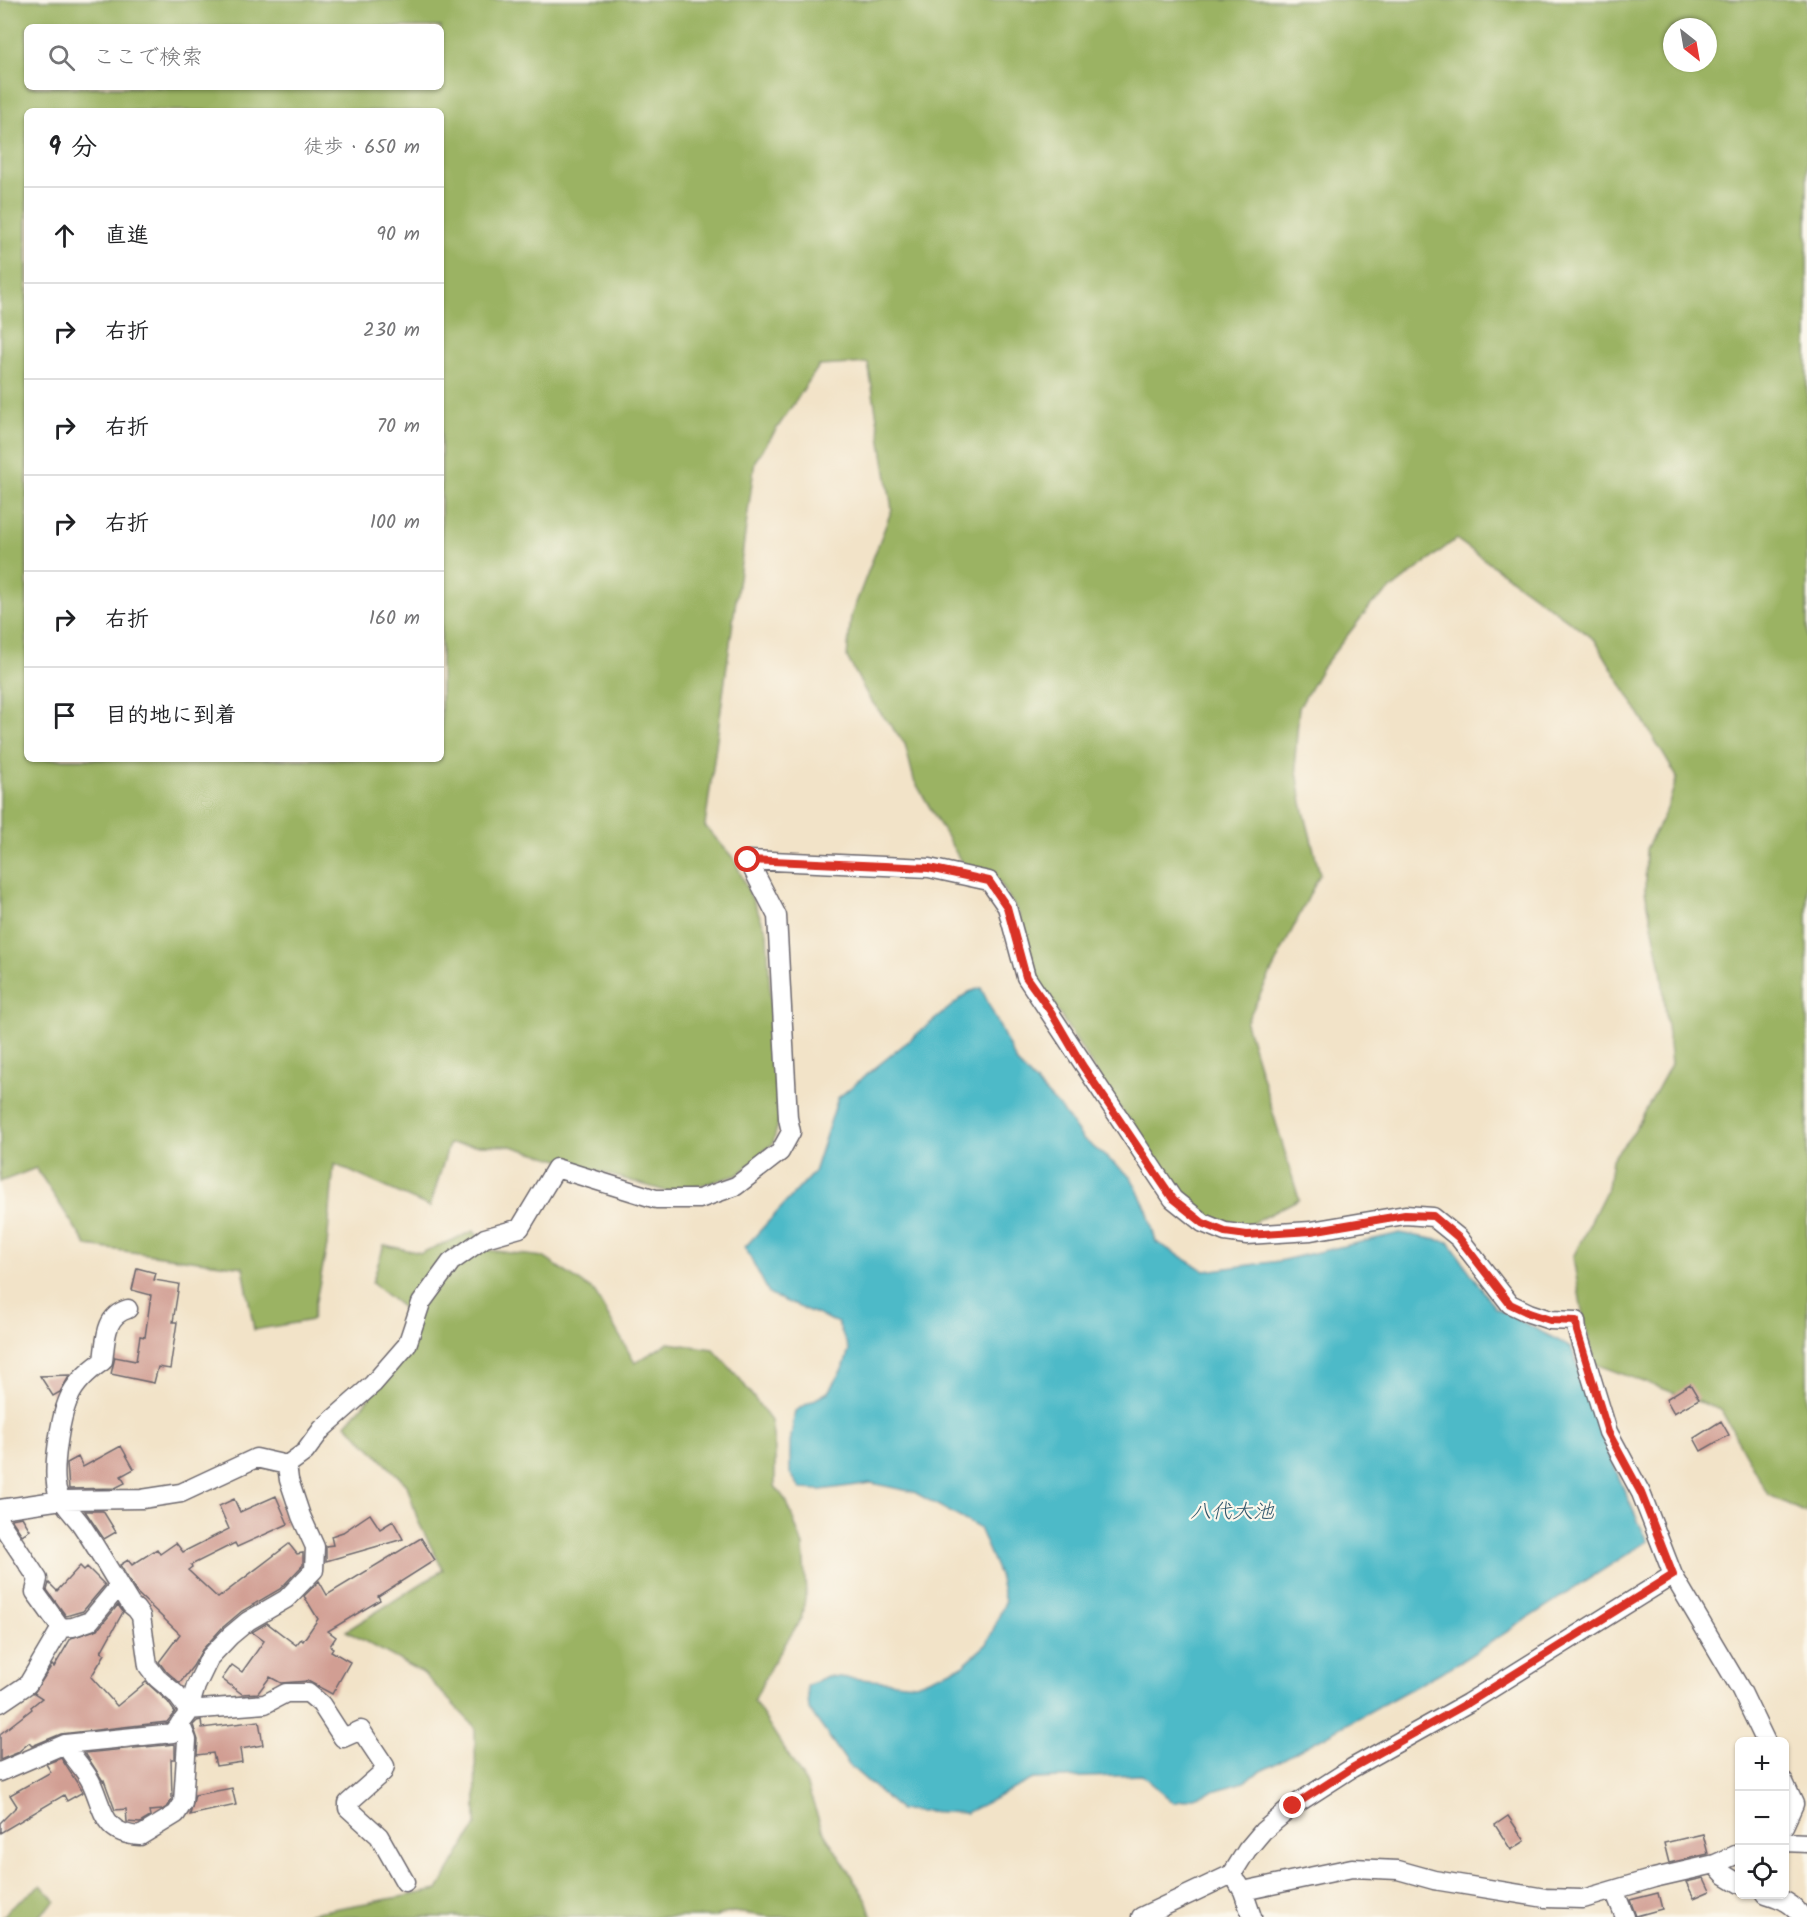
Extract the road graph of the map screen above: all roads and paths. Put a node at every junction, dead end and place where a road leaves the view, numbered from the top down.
1 (128, 1309) dead end
2 (287, 1465) junction
3 (62, 1500) junction
4 (0, 1509) edge
5 (0, 1522) edge
6 (1673, 1575) junction
7 (119, 1586) junction
8 (61, 1628) junction
9 (0, 1703) edge
10 (184, 1716) junction
11 (1764, 1737) edge
12 (65, 1744) junction
13 (0, 1772) edge
14 (1789, 1792) edge
15 (1789, 1816) edge
16 (1789, 1842) edge
17 (1807, 1843) edge
18 (1735, 1854) edge
19 (1715, 1864) junction
20 (1232, 1874) junction
21 (1735, 1881) edge
22 (405, 1882) dead end
23 (1614, 1890) junction
24 (1243, 1891) junction
25 (1780, 1899) edge
26 (1142, 1917) edge
27 (1252, 1917) edge
28 (1625, 1917) edge
29 (1802, 1917) edge

1 - 3 street
2 - 3 street
2 - 6 street
2 - 10 street
3 - 4 street
3 - 7 street
5 - 8 street
6 - 11 street
6 - 20 street
7 - 8 street
7 - 10 street
8 - 9 street
10 - 12 street
10 - 12 street
10 - 22 street
12 - 13 street
14 - 15 street
16 - 17 street
18 - 19 street
19 - 21 street
19 - 23 street
20 - 24 street
20 - 26 street
23 - 24 street
23 - 28 street
24 - 27 street
25 - 29 street

